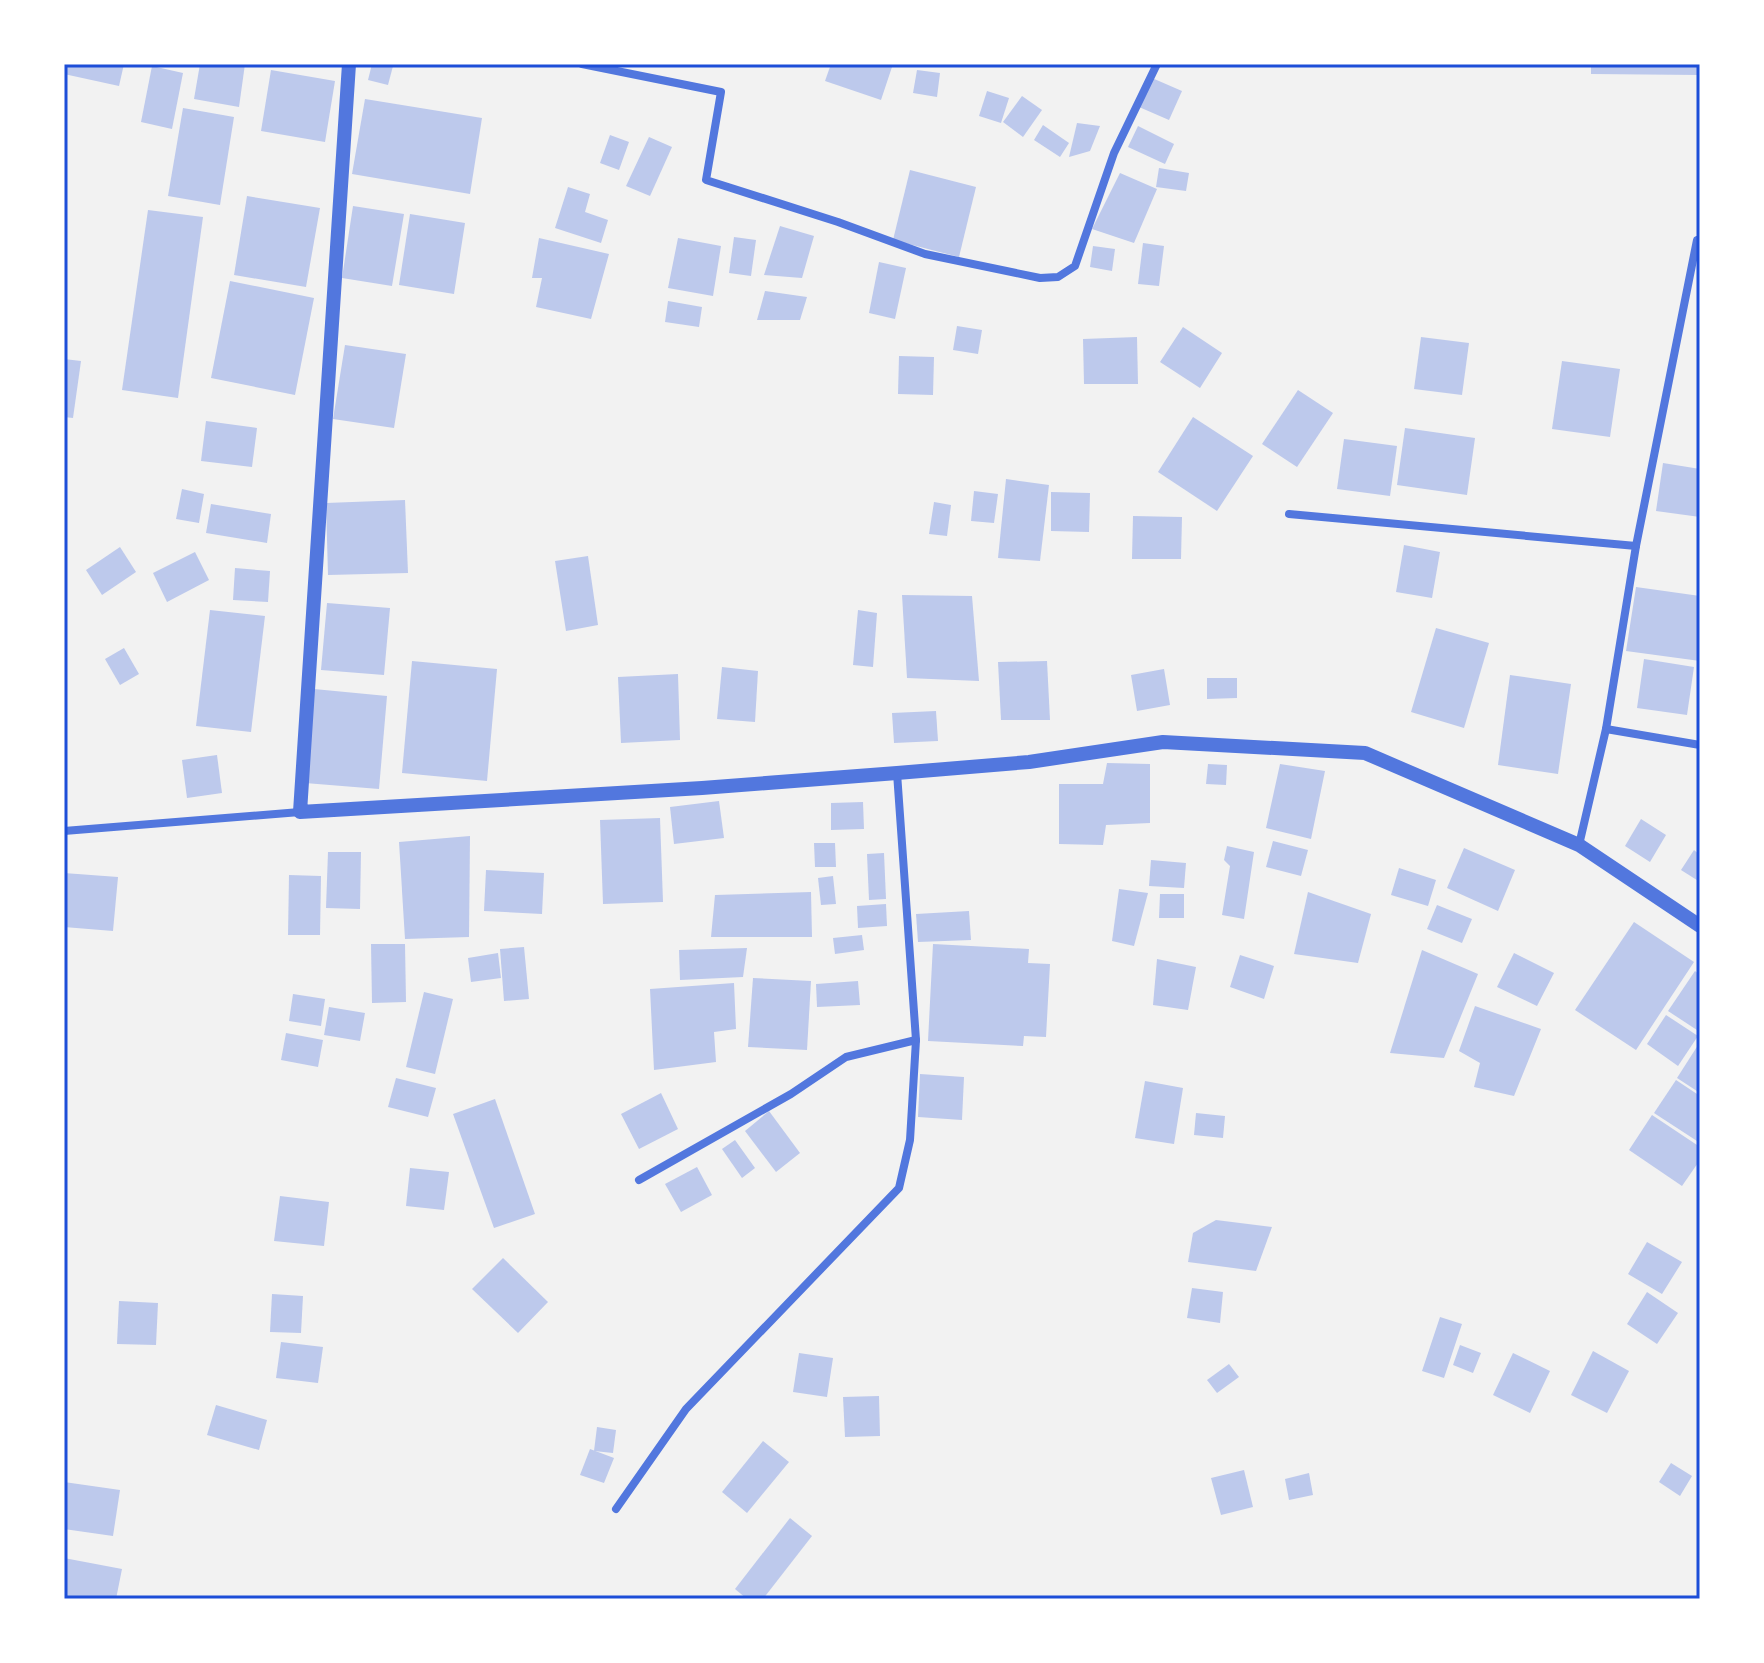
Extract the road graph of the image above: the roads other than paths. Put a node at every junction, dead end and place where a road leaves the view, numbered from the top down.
1 (349, 64) edge
2 (582, 64) edge
3 (1157, 64) edge
4 (1700, 239) edge
5 (1289, 514) dead end
6 (1636, 546) junction
7 (1606, 729) junction
8 (1700, 745) edge
9 (897, 773) junction
10 (300, 812) junction
11 (64, 831) edge
12 (1579, 845) junction
13 (1700, 926) edge
14 (916, 1040) junction
15 (639, 1180) dead end
16 (616, 1509) dead end

1 - 10 street
2 - 3 street
4 - 6 street
5 - 6 street
6 - 7 street
7 - 8 street
7 - 12 street
9 - 10 street
9 - 12 street
9 - 14 street
10 - 11 street
12 - 13 street
14 - 15 street
14 - 16 street

